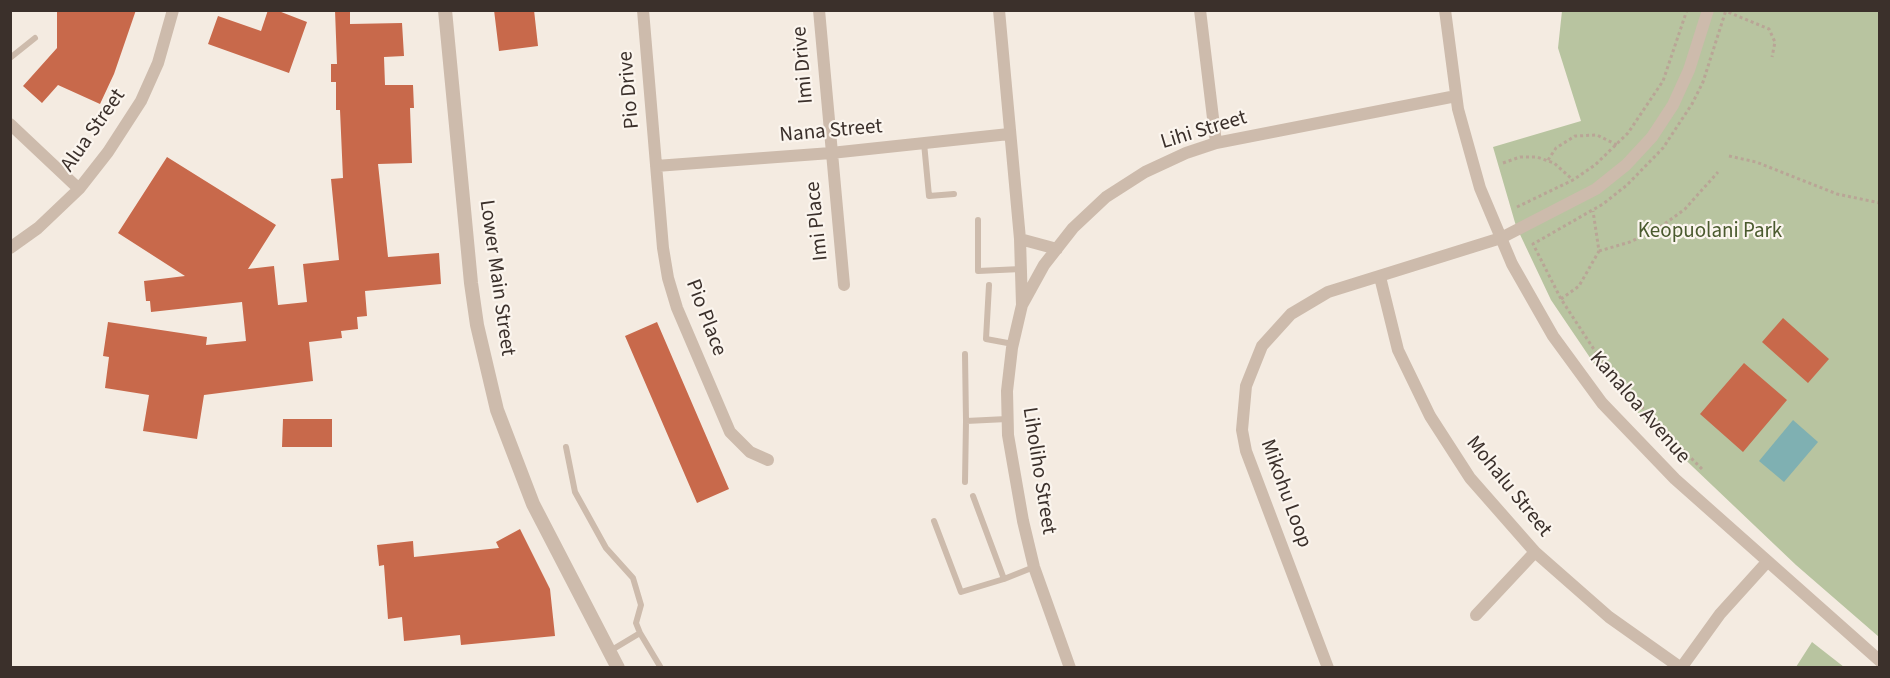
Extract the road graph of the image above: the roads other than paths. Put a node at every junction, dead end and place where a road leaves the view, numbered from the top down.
1 (173, 10) edge
2 (445, 10) edge
3 (643, 10) edge
4 (819, 10) edge
5 (999, 10) edge
6 (1200, 10) edge
7 (1445, 10) edge
8 (1708, 10) edge
9 (35, 38) dead end
10 (10, 58) edge
11 (1456, 96) junction
12 (10, 124) edge
13 (1009, 134) junction
14 (924, 143) junction
15 (1216, 143) junction
16 (831, 153) junction
17 (656, 166) junction
18 (78, 189) junction
19 (954, 194) dead end
20 (978, 220) dead end
21 (1502, 238) junction
22 (1020, 239) junction
23 (10, 248) edge
24 (1057, 249) junction
25 (1021, 269) junction
26 (1380, 277) junction
27 (844, 285) dead end
28 (989, 285) dead end
29 (1022, 305) junction
30 (1013, 344) junction
31 (965, 354) dead end
32 (1008, 418) junction
33 (966, 421) junction
34 (566, 447) dead end
35 (768, 460) dead end
36 (965, 482) dead end
37 (973, 496) dead end
38 (934, 521) dead end
39 (1535, 552) junction
40 (1767, 562) junction
41 (1034, 567) junction
42 (1004, 579) junction
43 (1476, 615) dead end
44 (640, 633) junction
45 (609, 651) junction
46 (1880, 661) edge
47 (618, 668) edge
48 (661, 668) edge
49 (1070, 668) edge
50 (1328, 668) edge
51 (1681, 668) edge

1 - 18 street, Alua Street
2 - 45 street, Lower Main Street
3 - 17 street, Pio Drive
4 - 16 street, Imi Drive
5 - 13 street, Liholiho Street
6 - 15 street
7 - 11 street, Kanaloa Avenue
8 - 21 street, Mikohu Loop
9 - 10 lane
11 - 15 street, Lihi Street
11 - 21 street, Kanaloa Avenue
12 - 18 street
13 - 14 street, Nana Street
13 - 22 street, Liholiho Street
14 - 16 street, Nana Street
14 - 19 lane
15 - 24 street, Lihi Street
16 - 17 street, Nana Street
16 - 27 street, Imi Place
17 - 35 street, Pio Place
18 - 23 street, Alua Street
20 - 25 lane
21 - 26 street, Mikohu Loop
21 - 40 street, Kanaloa Avenue
22 - 24 street
22 - 25 street, Liholiho Street
24 - 29 street, Lihi Street
25 - 29 street, Liholiho Street
26 - 39 street, Mohalu Street
26 - 50 street, Mikohu Loop
28 - 30 lane
29 - 30 street, Liholiho Street
30 - 32 street, Liholiho Street
31 - 33 lane
32 - 33 lane
32 - 41 street, Liholiho Street
33 - 36 lane
34 - 44 lane
37 - 42 lane
38 - 42 lane
39 - 43 street
39 - 51 street, Mohalu Street
40 - 46 street, Kanaloa Avenue
40 - 51 street
41 - 42 lane
41 - 49 street, Liholiho Street
44 - 45 lane
44 - 48 lane
45 - 47 street, Lower Main Street

